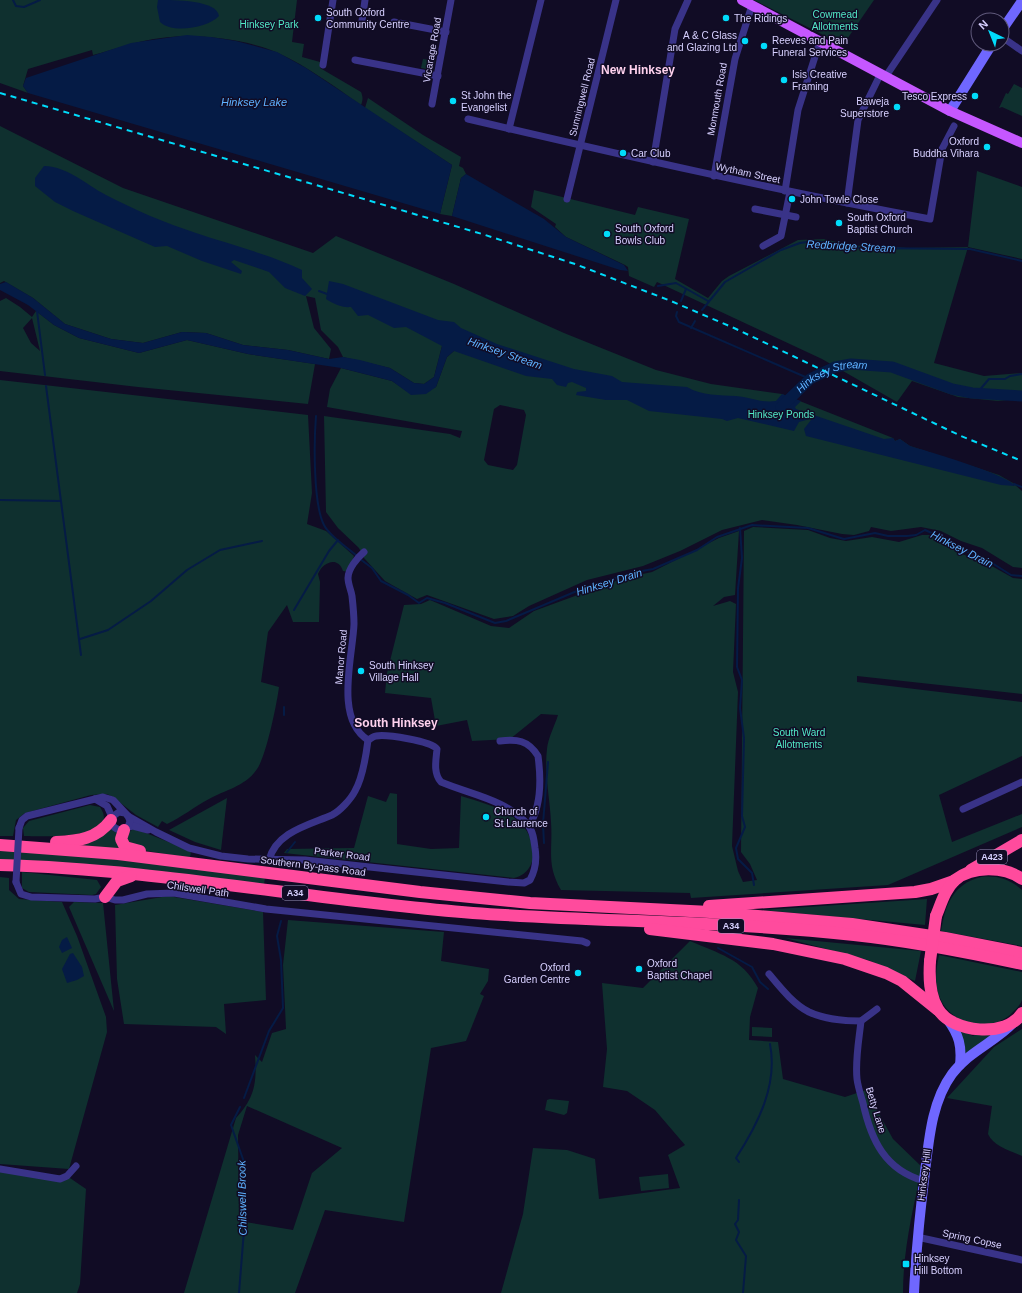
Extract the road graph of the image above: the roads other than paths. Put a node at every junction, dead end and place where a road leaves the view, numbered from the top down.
1 (333, 0) edge
2 (365, 0) edge
3 (452, 0) edge
4 (541, 0) edge
5 (616, 0) edge
6 (688, 0) edge
7 (937, 0) edge
8 (1022, 1) edge
9 (747, 2) edge
10 (1010, 18) edge
11 (362, 21) dead end
12 (394, 22) dead end
13 (446, 32) junction
14 (820, 41) junction
15 (1010, 43) edge
16 (1022, 51) edge
17 (987, 52) edge
18 (355, 60) dead end
19 (323, 65) dead end
20 (883, 75) junction
21 (438, 76) junction
22 (432, 104) dead end
23 (950, 111) junction
24 (468, 119) dead end
25 (954, 126) dead end
26 (509, 129) junction
27 (1022, 143) edge
28 (580, 146) junction
29 (653, 162) junction
30 (714, 176) junction
31 (788, 192) junction
32 (566, 199) dead end
33 (847, 203) junction
34 (755, 209) dead end
35 (785, 214) junction
36 (796, 217) dead end
37 (763, 246) dead end
38 (360, 556) dead end
39 (368, 740) junction
40 (503, 740) dead end
41 (1022, 782) edge
42 (95, 799) junction
43 (963, 809) dead end
44 (127, 814) junction
45 (112, 819) junction
46 (529, 826) junction
47 (126, 828) junction
48 (156, 832) junction
49 (1022, 840) edge
50 (2, 845) edge
51 (269, 860) junction
52 (177, 862) junction
53 (0, 865) edge
54 (88, 870) junction
55 (140, 875) junction
56 (959, 878) junction
57 (1022, 879) edge
58 (105, 897) junction
59 (623, 909) junction
60 (591, 920) junction
61 (587, 943) dead end
62 (1022, 953) edge
63 (1022, 964) edge
64 (769, 974) dead end
65 (877, 1009) dead end
66 (938, 1010) junction
67 (1020, 1016) edge
68 (948, 1020) junction
69 (861, 1021) junction
70 (960, 1065) junction
71 (76, 1166) dead end
72 (0, 1169) edge
73 (924, 1181) junction
74 (917, 1237) junction
75 (1022, 1260) edge
76 (914, 1293) edge

1 - 19 street
2 - 11 street
3 - 13 street, Vicarage Road
4 - 26 street
5 - 28 street, Sunningwell Road
6 - 29 street
7 - 20 street
8 - 10 street
9 - 14 main road
9 - 30 street, Monmouth Road
12 - 13 street
13 - 21 street, Vicarage Road
14 - 20 main road
14 - 31 street
15 - 16 street
17 - 23 street
18 - 21 street
20 - 23 main road
20 - 33 street
21 - 22 street, Vicarage Road
23 - 27 main road
24 - 26 street, Wytham Street
25 - 33 street, Wytham Street
26 - 28 street, Wytham Street
28 - 29 street, Wytham Street
28 - 32 street, Sunningwell Road
29 - 30 street, Wytham Street
30 - 31 street, Wytham Street
31 - 33 street, Wytham Street
31 - 35 street
34 - 35 street
35 - 36 street
35 - 37 street
38 - 39 street, Manor Road
39 - 46 street
39 - 51 street
40 - 46 street
41 - 43 street
42 - 44 street, Parker Road
42 - 45 street
42 - 58 street, Chilswell Path, bridge
44 - 45 street
44 - 47 street
44 - 48 street, Parker Road
45 - 47 street
45 - 50 highway
46 - 51 street, Parker Road
47 - 48 street, Parker Road
47 - 52 highway
48 - 51 street, Parker Road
49 - 56 highway, A423
50 - 52 highway, Southern By-pass Road / A34
52 - 59 highway, Southern By-pass Road / A34
53 - 54 highway, A34
54 - 55 highway, A34
54 - 58 highway
55 - 58 highway
55 - 60 highway, A34
56 - 57 highway
56 - 59 highway
56 - 66 highway, bridge
58 - 61 street, Chilswell Path
59 - 62 highway, A34
60 - 63 highway, A34
60 - 66 highway
64 - 69 street
65 - 69 street
66 - 68 highway
67 - 68 highway
67 - 70 street, Hinksey Hill
68 - 70 street
69 - 73 street, Betty Lane
70 - 73 street, Hinksey Hill
71 - 72 street
73 - 74 street, Hinksey Hill
74 - 75 street, Spring Copse
74 - 76 street, Hinksey Hill

